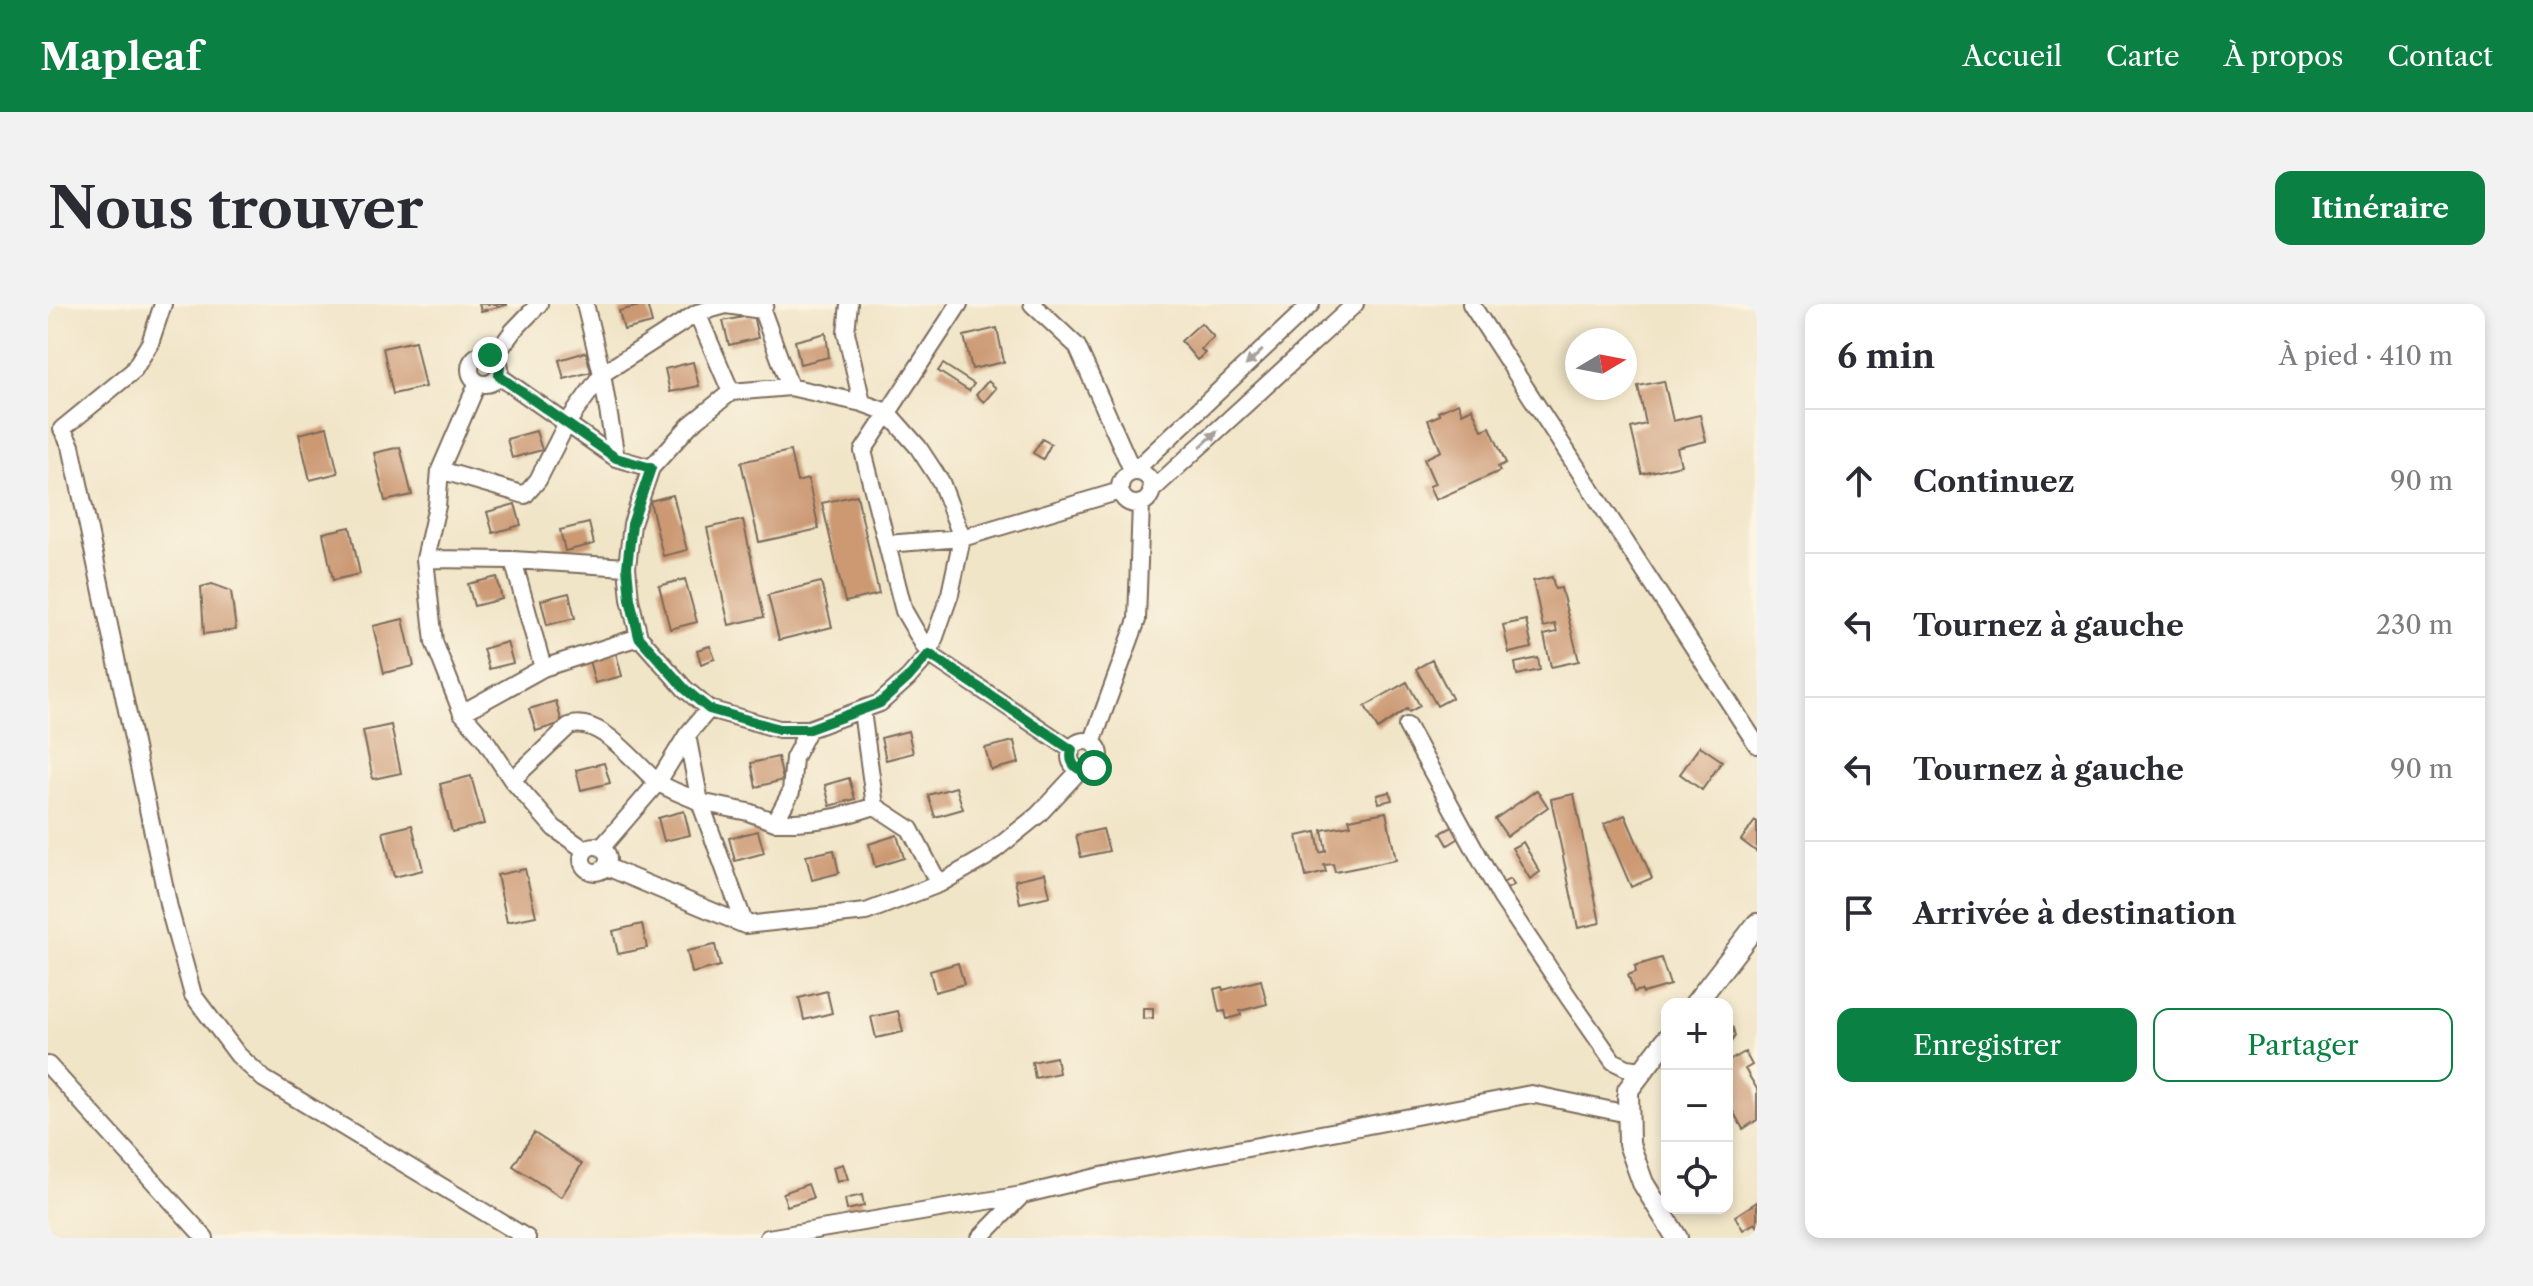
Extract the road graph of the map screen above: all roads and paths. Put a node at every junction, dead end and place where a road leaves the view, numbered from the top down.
1 (163, 304) edge
2 (539, 304) edge
3 (585, 304) edge
4 (849, 304) edge
5 (959, 304) edge
6 (1032, 304) edge
7 (1311, 304) edge
8 (1355, 304) edge
9 (1471, 304) edge
10 (726, 305) edge
11 (763, 307) edge
12 (697, 313) junction
13 (494, 357) junction
14 (602, 374) junction
15 (499, 376) junction
16 (478, 382) junction
17 (790, 387) junction
18 (731, 392) junction
19 (862, 403) junction
20 (887, 412) junction
21 (567, 423) junction
22 (55, 428) edge
23 (616, 458) junction
24 (651, 468) junction
25 (440, 470) junction
26 (1133, 472) junction
27 (1120, 491) junction
28 (1146, 497) junction
29 (962, 538) junction
30 (887, 544) junction
31 (425, 559) junction
32 (513, 560) junction
33 (627, 567) junction
34 (639, 637) junction
35 (929, 654) junction
36 (543, 668) junction
37 (709, 709) junction
38 (862, 711) junction
39 (462, 713) junction
40 (1407, 726) dead end
41 (809, 729) junction
42 (687, 735) junction
43 (1092, 743) junction
44 (1757, 745) edge
45 (1072, 750) junction
46 (1080, 770) junction
47 (512, 780) junction
48 (658, 782) junction
49 (791, 792) junction
50 (700, 802) junction
51 (875, 806) junction
52 (775, 822) junction
53 (810, 823) junction
54 (593, 849) junction
55 (607, 867) junction
56 (939, 884) junction
57 (1757, 924) edge
58 (745, 925) junction
59 (1700, 998) edge
60 (1661, 1047) edge
61 (48, 1065) edge
62 (1643, 1070) junction
63 (1628, 1114) junction
64 (1022, 1195) junction
65 (205, 1238) edge
66 (527, 1238) edge
67 (768, 1238) edge
68 (980, 1238) edge
69 (1677, 1238) edge

1 - 22 street
2 - 13 street
3 - 14 street
4 - 19 street
5 - 20 street
6 - 26 street
7 -> 26 street
28 -> 8 street
9 - 44 street
10 - 11 street
10 - 12 street
11 - 17 street
12 - 14 street
12 - 18 street
13 - 15 street
13 - 16 street
14 - 21 street
14 - 23 street
15 - 16 street
15 - 21 street
16 - 25 street
17 - 18 street
17 - 19 street
18 - 24 street
19 - 20 street
20 - 29 street
20 - 30 street
21 - 23 street
21 - 25 street
22 - 66 street
23 - 24 street
24 - 33 street
25 - 31 street
26 - 27 street
26 - 28 street
27 - 28 street
27 - 29 street
28 - 43 street
29 - 30 street
29 - 35 street
30 - 35 street
31 - 32 street
31 - 39 street
32 - 33 street
32 - 36 street
33 - 34 street
34 - 36 street
34 - 37 street
35 - 38 street
35 - 45 street
36 - 39 street
37 - 41 street
37 - 42 street
38 - 41 street
38 - 51 street
39 - 47 street
40 - 62 street
41 - 49 street
42 - 48 street
42 - 50 street
43 - 45 street
43 - 46 street
45 - 46 street
46 - 56 street
47 - 48 street
47 - 54 street
48 - 50 street
48 - 54 street
49 - 52 street
49 - 53 street
50 - 52 street
50 - 58 street
51 - 53 street
51 - 56 street
52 - 53 street
54 - 55 street
54 - 55 street
55 - 58 street
56 - 58 street
57 - 59 street
60 - 62 street
61 - 65 street
62 - 63 street
63 - 64 street
63 - 69 street
64 - 67 street
64 - 68 street

